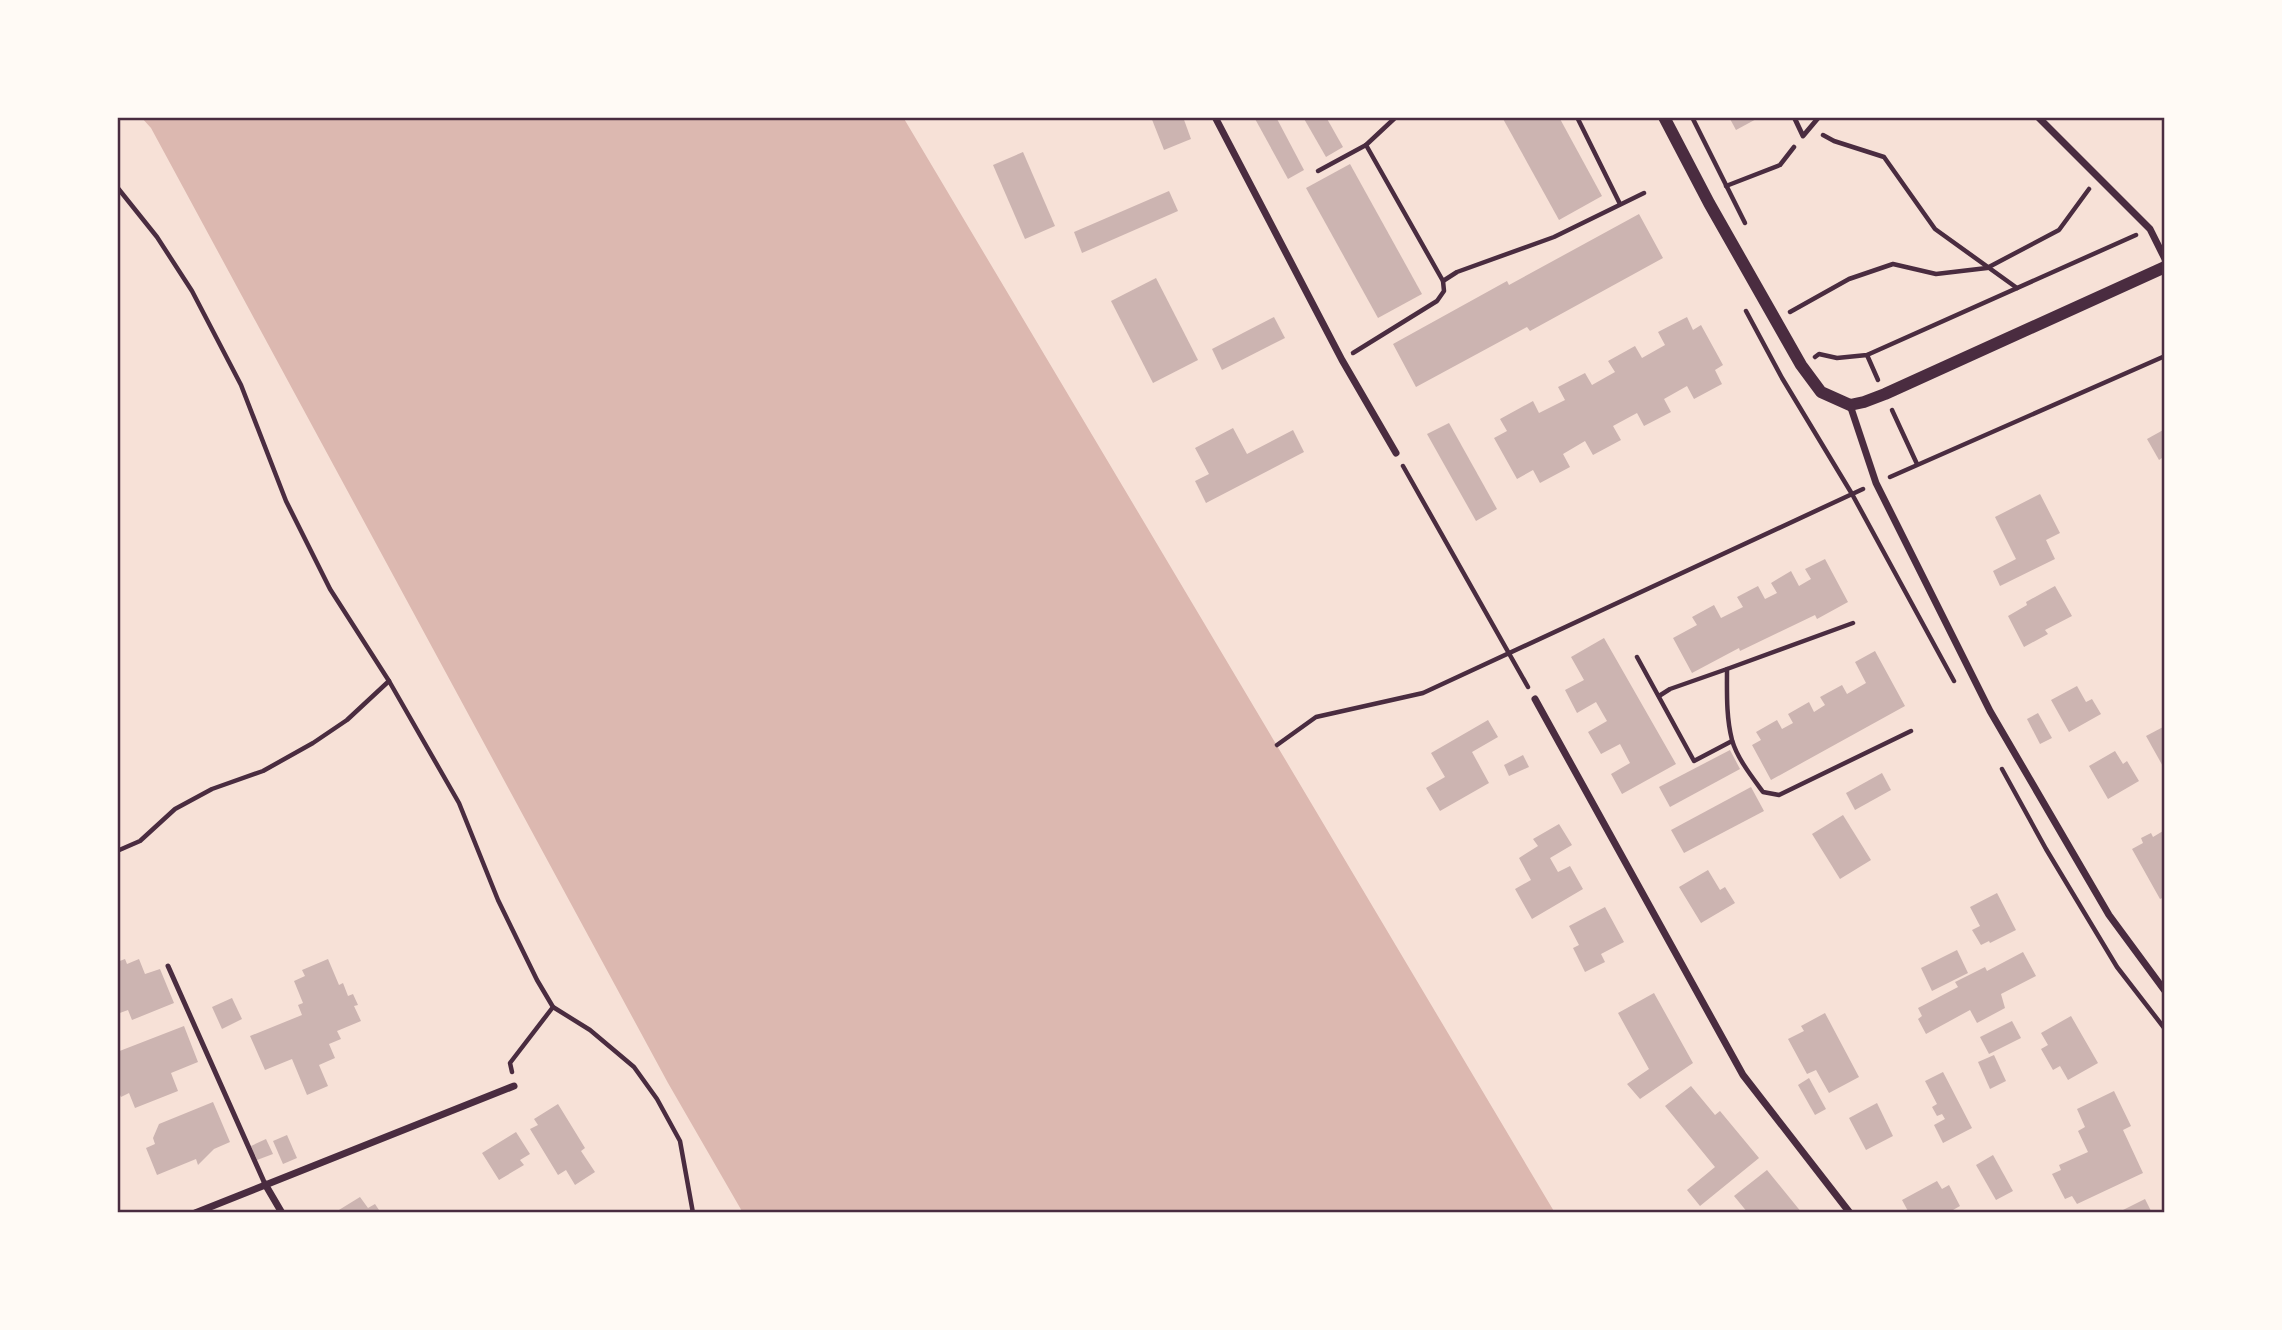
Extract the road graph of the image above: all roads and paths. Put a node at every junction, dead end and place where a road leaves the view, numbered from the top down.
1 (1215, 117) edge
2 (1396, 117) edge
3 (1577, 117) edge
4 (1664, 117) edge
5 (1794, 117) edge
6 (1819, 117) edge
7 (2038, 117) edge
8 (1810, 128) junction
9 (1803, 136) junction
10 (1366, 145) junction
11 (1318, 171) dead end
12 (2098, 177) junction
13 (1726, 186) dead end
14 (117, 187) edge
15 (1644, 193) dead end
16 (1621, 204) junction
17 (2150, 229) junction
18 (2165, 259) edge
19 (2165, 267) edge
20 (1987, 268) junction
21 (1443, 281) junction
22 (2017, 288) junction
23 (1744, 307) dead end
24 (1790, 313) dead end
25 (2165, 356) edge
26 (1342, 360) junction
27 (1801, 365) junction
28 (1782, 377) junction
29 (1850, 405) junction
30 (1396, 453) joint
31 (1876, 483) junction
32 (1852, 494) junction
33 (1853, 623) dead end
34 (1508, 655) junction
35 (1637, 657) dead end
36 (1727, 668) junction
37 (389, 681) junction
38 (1955, 683) dead end
39 (1659, 696) junction
40 (1535, 699) joint
41 (1911, 731) dead end
42 (1732, 741) junction
43 (1277, 745) dead end
44 (2000, 766) dead end
45 (117, 851) edge
46 (168, 966) dead end
47 (2165, 991) edge
48 (553, 1007) junction
49 (2165, 1029) edge
50 (514, 1086) joint
51 (265, 1184) junction
52 (195, 1213) edge
53 (282, 1213) edge
54 (693, 1213) edge
55 (1850, 1213) edge

1 - 26 street
2 - 10 path
3 - 16 path
4 - 27 street
5 - 9 lane
6 - 8 lane
7 - 12 street
8 - 9 lane
8 - 20 path
9 - 13 path
10 - 11 path
10 - 21 path
12 - 17 street
12 - 20 path
14 - 37 path
15 - 16 path
16 - 21 path
17 - 18 street
17 - 22 path
19 - 29 street
20 - 22 path
20 - 24 path
21 - 26 path
22 - 27 path
23 - 28 path
25 - 31 path
26 - 30 street
27 - 28 path
27 - 29 street
28 - 32 path
29 - 31 street
30 - 34 path
31 - 32 path
31 - 47 street
32 - 34 path
32 - 38 path
33 - 36 path
34 - 40 path
34 - 43 path
35 - 39 path
36 - 39 path
36 - 42 path
37 - 45 path
37 - 48 path
39 - 42 path
40 - 55 street
41 - 42 path
44 - 49 path
46 - 51 lane
48 - 50 path
48 - 54 path
50 - 51 street
51 - 52 street
51 - 53 street

